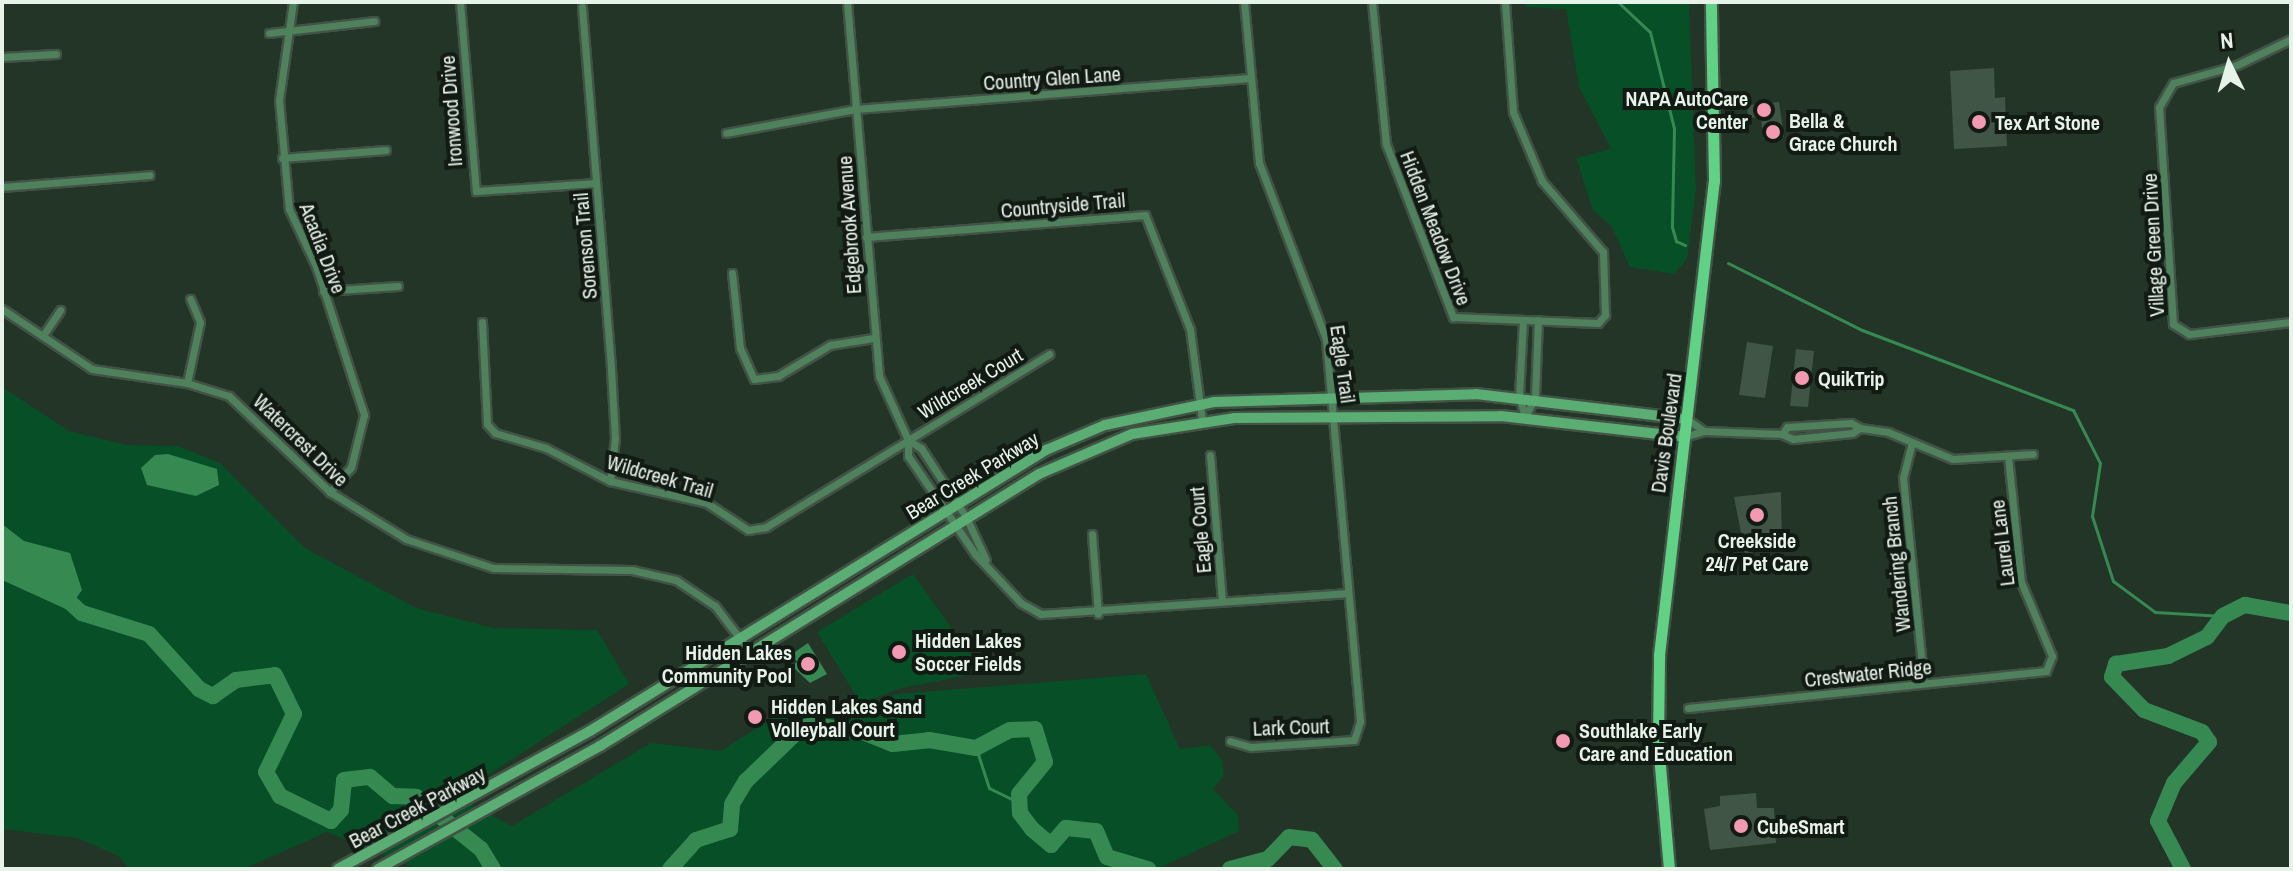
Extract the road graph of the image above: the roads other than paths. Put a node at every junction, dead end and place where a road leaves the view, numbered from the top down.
1 (293, 2) edge
2 (460, 2) edge
3 (847, 2) edge
4 (1244, 2) edge
5 (1372, 2) edge
6 (1505, 2) edge
7 (1711, 2) edge
8 (582, 7) dead end
9 (374, 21) dead end
10 (291, 29) junction
11 (269, 33) dead end
12 (2291, 39) edge
13 (56, 54) dead end
14 (2, 57) edge
15 (1250, 78) junction
16 (856, 109) junction
17 (726, 133) dead end
18 (386, 150) dead end
19 (282, 158) junction
20 (150, 175) dead end
21 (596, 183) junction
22 (2, 187) edge
23 (866, 237) junction
24 (732, 273) dead end
25 (398, 286) dead end
26 (323, 291) junction
27 (190, 299) dead end
28 (2, 309) edge
29 (60, 310) dead end
30 (1523, 320) junction
31 (1538, 320) junction
32 (482, 322) dead end
33 (2291, 322) edge
34 (44, 334) junction
35 (873, 338) junction
36 (1049, 354) dead end
37 (187, 383) junction
38 (1519, 396) junction
39 (1535, 397) junction
40 (1332, 400) junction
41 (1200, 404) junction
42 (1334, 417) junction
43 (1525, 417) junction
44 (1687, 419) junction
45 (1202, 420) junction
46 (1704, 431) junction
47 (1684, 437) junction
48 (908, 440) junction
49 (1912, 442) junction
50 (2033, 454) dead end
51 (1210, 455) dead end
52 (2008, 457) junction
53 (610, 481) junction
54 (330, 492) junction
55 (957, 504) junction
56 (944, 512) junction
57 (966, 517) junction
58 (953, 525) junction
59 (1092, 534) dead end
60 (986, 560) junction
61 (1346, 593) junction
62 (1222, 602) junction
63 (1098, 614) junction
64 (741, 638) junction
65 (748, 649) junction
66 (2050, 667) joint
67 (1924, 683) junction
68 (1688, 708) dead end
69 (1354, 740) joint
70 (1230, 741) dead end
71 (338, 869) edge
72 (379, 869) edge
73 (1669, 869) edge

1 - 10 street, Acadia Drive
2 - 21 street, Ironwood Drive
3 - 16 street, Edgebrook Avenue
4 - 15 street, Eagle Trail
5 - 30 street, Hidden Meadow Drive
6 - 31 street, Hidden Meadow Drive
7 - 44 main road, Davis Boulevard
8 - 21 street, Sorenson Trail
9 - 10 street
10 - 11 street
10 - 19 street, Acadia Drive
12 - 33 street, Village Green Drive
13 - 14 street
15 - 16 street, Country Glen Lane
15 - 40 street, Eagle Trail
16 - 17 street, Country Glen Lane
16 - 23 street, Edgebrook Avenue
18 - 19 street
19 - 26 street, Acadia Drive
20 - 22 street
21 - 53 street, Sorenson Trail
23 - 35 street, Edgebrook Avenue
23 - 41 street, Countryside Trail
24 - 35 street
25 - 26 street
26 - 54 street, Acadia Drive
27 - 37 street
28 - 34 street, Watercrest Drive
29 - 34 street
30 - 31 street, Hidden Meadow Drive
30 - 38 street
31 - 39 street
32 - 53 street, Wildcreek Trail
34 - 37 street, Watercrest Drive
35 - 48 street, Edgebrook Avenue
36 - 48 street, Wildcreek Court
37 - 54 street, Watercrest Drive
38 - 39 main road, Bear Creek Parkway
38 - 40 main road, Bear Creek Parkway
38 - 43 street
39 - 43 street
39 - 44 main road, Bear Creek Parkway
40 - 41 main road, Bear Creek Parkway
40 - 42 street, Eagle Trail
41 - 45 street, Countryside Trail
41 - 55 main road, Bear Creek Parkway
42 - 43 main road, Bear Creek Parkway
42 - 45 main road, Bear Creek Parkway
42 - 61 street, Eagle Trail
43 - 47 main road, Bear Creek Parkway
44 - 46 street, Bear Creek Parkway
44 - 47 main road, Davis Boulevard
45 - 57 main road, Bear Creek Parkway
46 - 47 street, Bear Creek Parkway
46 - 49 street, Bear Creek Parkway
47 - 73 main road, Davis Boulevard
48 - 53 street, Wildcreek Trail
48 - 55 street, Edgebrook Avenue
48 - 56 street, Edgebrook Avenue
49 - 52 street, Bear Creek Parkway
49 - 67 street, Wandering Branch
50 - 52 street, Bear Creek Parkway
51 - 62 street, Eagle Court
52 - 66 street, Laurel Lane
54 - 64 street, Watercrest Drive
55 - 56 main road, Bear Creek Parkway
55 - 57 street, Edgebrook Avenue
56 - 58 street, Edgebrook Avenue
56 - 64 main road, Bear Creek Parkway
57 - 58 main road, Bear Creek Parkway
57 - 60 street, Edgebrook Avenue
58 - 60 street, Edgebrook Avenue
58 - 65 main road, Bear Creek Parkway
59 - 63 street
60 - 63 street, Edgebrook Avenue
61 - 62 street, Edgebrook Avenue
61 - 69 street, Eagle Trail
62 - 63 street, Edgebrook Avenue
64 - 65 street, Watercrest Drive
64 - 71 main road, Bear Creek Parkway
65 - 72 main road, Bear Creek Parkway
66 - 67 street, Crestwater Ridge
67 - 68 street, Crestwater Ridge
69 - 70 street, Lark Court

